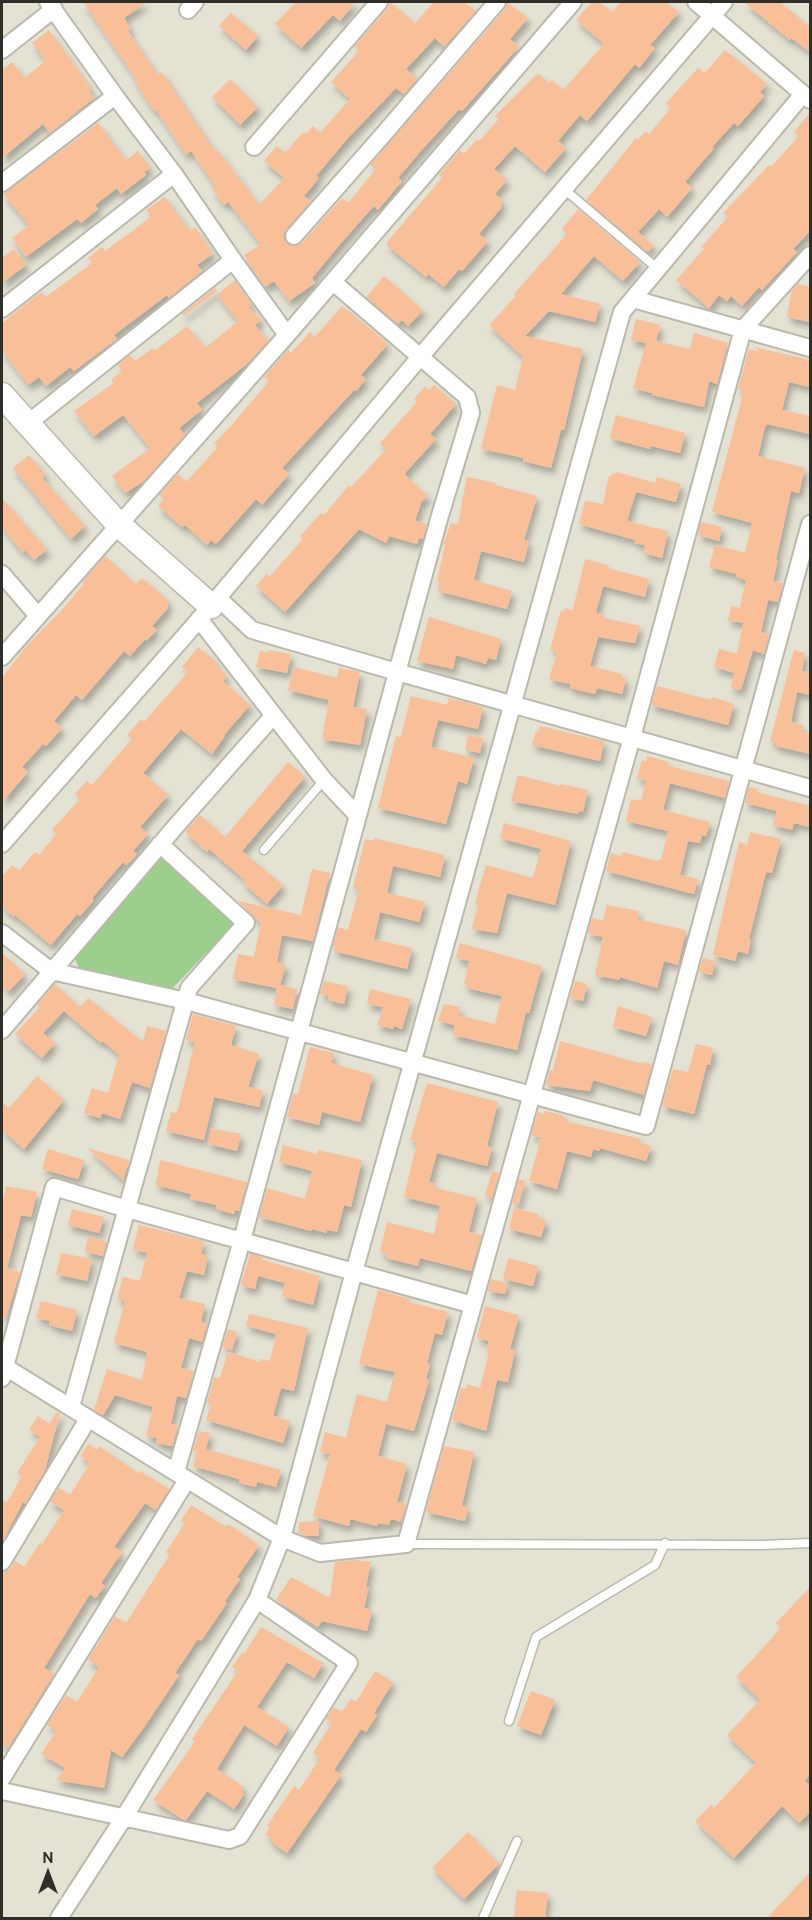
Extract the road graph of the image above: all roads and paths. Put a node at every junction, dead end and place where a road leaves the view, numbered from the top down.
1 (379, 2) edge
2 (497, 2) edge
3 (573, 2) edge
4 (696, 2) edge
5 (724, 2) edge
6 (51, 5) edge
7 (713, 16) junction
8 (2, 50) edge
9 (115, 96) junction
10 (807, 97) edge
11 (254, 147) dead end
12 (174, 174) junction
13 (2, 183) edge
14 (564, 189) junction
15 (294, 236) dead end
16 (810, 255) edge
17 (233, 260) junction
18 (658, 269) junction
19 (333, 282) junction
20 (633, 299) junction
21 (2, 309) edge
22 (743, 329) junction
23 (287, 335) junction
24 (810, 348) edge
25 (420, 357) junction
26 (2, 395) edge
27 (27, 424) junction
28 (118, 524) junction
29 (810, 524) edge
30 (2, 574) edge
31 (210, 608) junction
32 (38, 616) junction
33 (2, 657) edge
34 (397, 672) junction
35 (512, 704) junction
36 (273, 716) junction
37 (632, 737) junction
38 (743, 770) junction
39 (324, 780) junction
40 (810, 788) edge
41 (358, 816) junction
42 (2, 844) edge
43 (160, 844) junction
44 (264, 850) dead end
45 (2, 933) edge
46 (51, 971) junction
47 (186, 1001) junction
48 (2, 1030) edge
49 (299, 1032) junction
50 (414, 1063) junction
51 (532, 1094) junction
52 (128, 1209) junction
53 (242, 1240) junction
54 (354, 1272) junction
55 (473, 1305) junction
56 (2, 1370) edge
57 (71, 1407) junction
58 (88, 1419) junction
59 (181, 1476) junction
60 (282, 1538) junction
61 (665, 1543) junction
62 (406, 1544) junction
63 (810, 1544) edge
64 (2, 1562) edge
65 (257, 1600) junction
66 (509, 1721) dead end
67 (2, 1778) edge
68 (2, 1791) edge
69 (123, 1819) junction
70 (517, 1841) dead end
71 (59, 1918) edge
72 (483, 1918) edge

1 - 11 street
2 - 15 street
3 - 19 street
4 - 7 street
5 - 7 street
6 - 8 street
6 - 9 street
7 - 10 street
7 - 14 street
9 - 12 street
9 - 13 street
10 - 18 street
12 - 17 street
12 - 21 street
14 - 18 lane
14 - 25 street
16 - 22 street
17 - 23 street
17 - 27 street
18 - 20 street
19 - 23 street
19 - 25 street
20 - 22 street
20 - 35 street
22 - 24 street
22 - 37 street
23 - 28 street
25 - 31 street
25 - 34 street
26 - 27 street
27 - 28 street
28 - 31 street
28 - 32 street
29 - 38 street
30 - 32 street
31 - 34 street
31 - 36 street
31 - 42 street
32 - 33 street
34 - 35 street
34 - 41 street
35 - 37 street
35 - 50 street
36 - 39 street
36 - 43 street
37 - 38 street
37 - 51 street
38 - 40 street
38 - 51 street
39 - 41 street
39 - 44 lane
41 - 49 street
43 - 46 street
43 - 47 street
45 - 46 street
46 - 47 street
46 - 48 street
47 - 49 street
47 - 52 street
49 - 50 street
49 - 53 street
50 - 51 street
50 - 54 street
51 - 55 street
52 - 53 street
52 - 56 street
52 - 57 street
53 - 54 street
53 - 59 street
54 - 55 street
54 - 60 street
55 - 62 street
56 - 57 street
57 - 58 street
58 - 59 street
58 - 64 street
59 - 60 street
59 - 67 street
60 - 62 street
60 - 65 street
61 - 62 lane
61 - 63 lane
61 - 66 lane
65 - 69 street
65 - 69 street
68 - 69 street
69 - 71 street
70 - 72 lane

